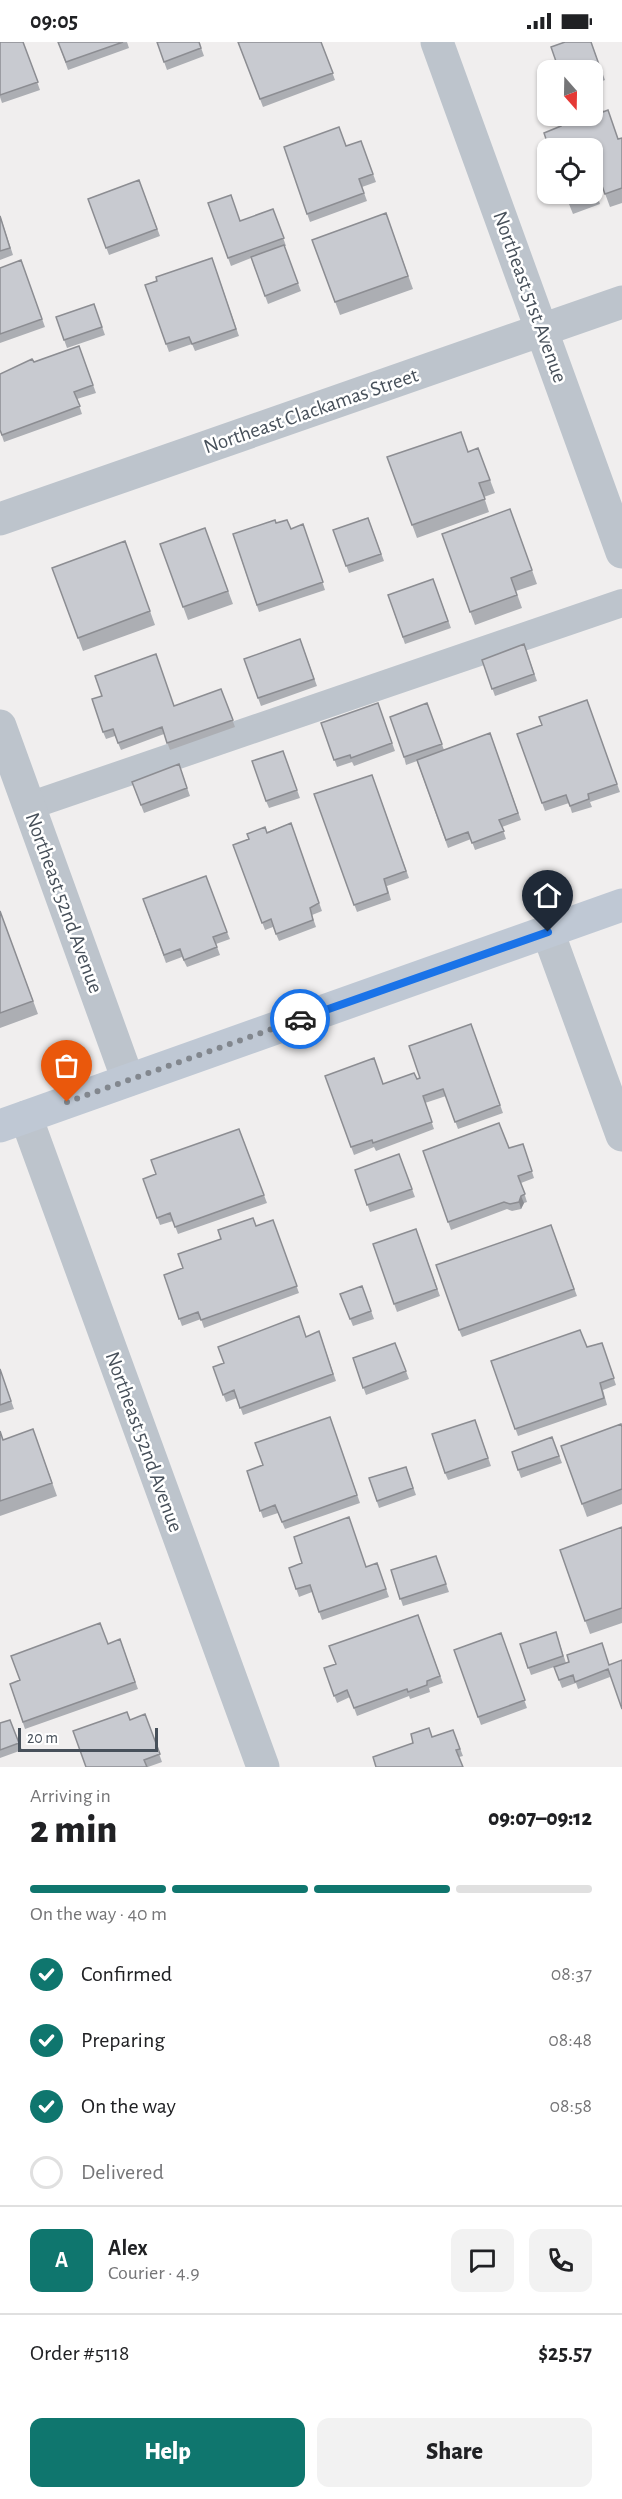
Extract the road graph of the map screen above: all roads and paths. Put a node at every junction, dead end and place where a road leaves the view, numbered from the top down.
1 (437, 42) edge
2 (622, 302) edge
3 (543, 330) junction
4 (0, 519) edge
5 (622, 552) edge
6 (622, 603) edge
7 (0, 726) edge
8 (29, 806) junction
9 (622, 905) edge
10 (548, 932) junction
11 (128, 1080) junction
12 (13, 1121) edge
13 (622, 1135) edge
14 (263, 1767) edge

1 - 3 street, Northeast 51st Avenue
2 - 3 street, Northeast Clackamas Street
3 - 4 street, Northeast Clackamas Street
3 - 5 street, Northeast 51st Avenue
6 - 8 lane
7 - 8 street, Northeast 52nd Avenue
8 - 11 street, Northeast 52nd Avenue
9 - 10 main road
10 - 11 main road
10 - 13 street
11 - 12 main road
12 - 14 street, Northeast 52nd Avenue

